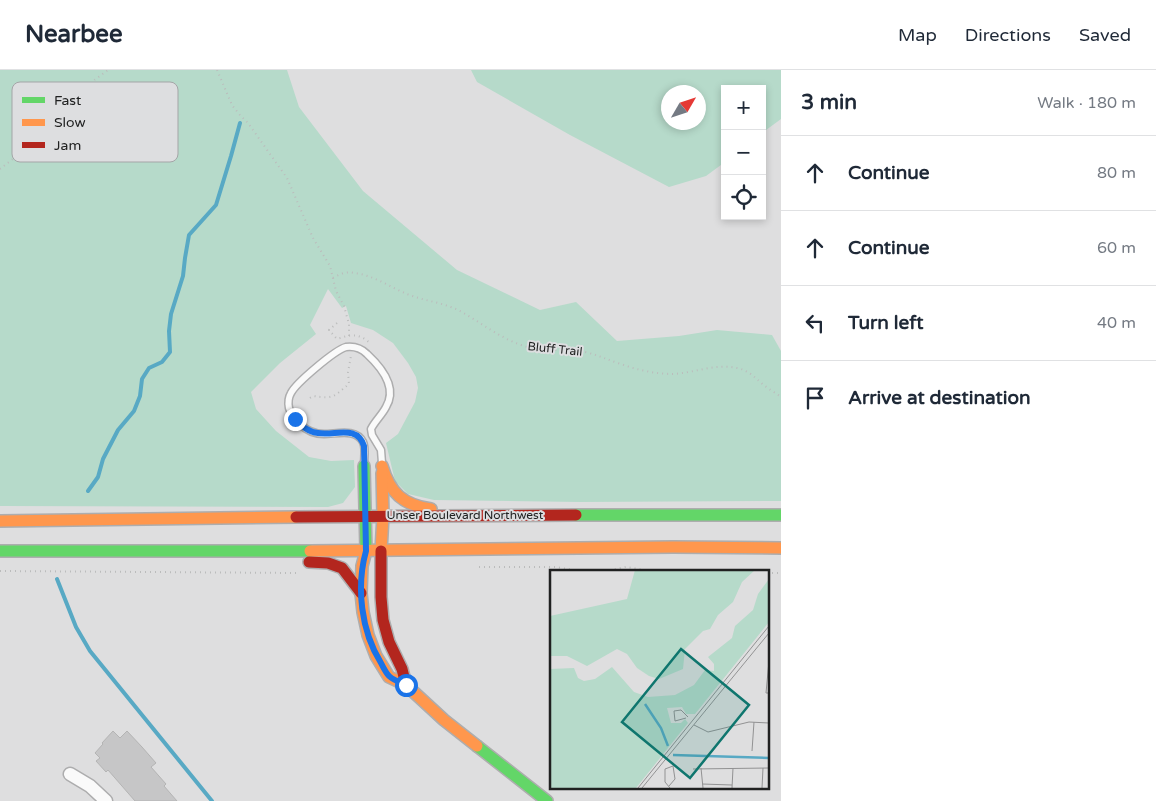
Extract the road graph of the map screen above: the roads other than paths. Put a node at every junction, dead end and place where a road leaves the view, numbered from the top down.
1 (374, 437) junction
2 (360, 439) junction
3 (364, 466) joint
4 (382, 466) junction
5 (781, 514) edge
6 (562, 515) junction
7 (365, 516) junction
8 (383, 516) junction
9 (0, 521) edge
10 (781, 548) edge
11 (366, 551) junction
12 (381, 551) junction
13 (0, 552) edge
14 (153, 552) junction
15 (361, 593) junction
16 (406, 685) junction
17 (70, 774) dead end
18 (106, 801) edge
19 (547, 801) edge

1 - 2 lane
1 - 2 lane
1 - 4 lane
2 - 3 lane
3 - 7 main road
4 - 6 main road
4 - 8 main road
5 - 6 main road, Unser Boulevard Northwest
6 - 8 main road, Unser Boulevard Northwest
7 - 8 main road, Unser Boulevard Northwest
7 - 9 main road, Unser Boulevard Northwest
7 - 11 main road
8 - 12 main road
10 - 12 main road
11 - 12 main road
11 - 14 main road
11 - 15 main road
12 - 16 main road
13 - 14 main road
14 - 15 main road
15 - 16 main road
16 - 19 main road
17 - 18 street

